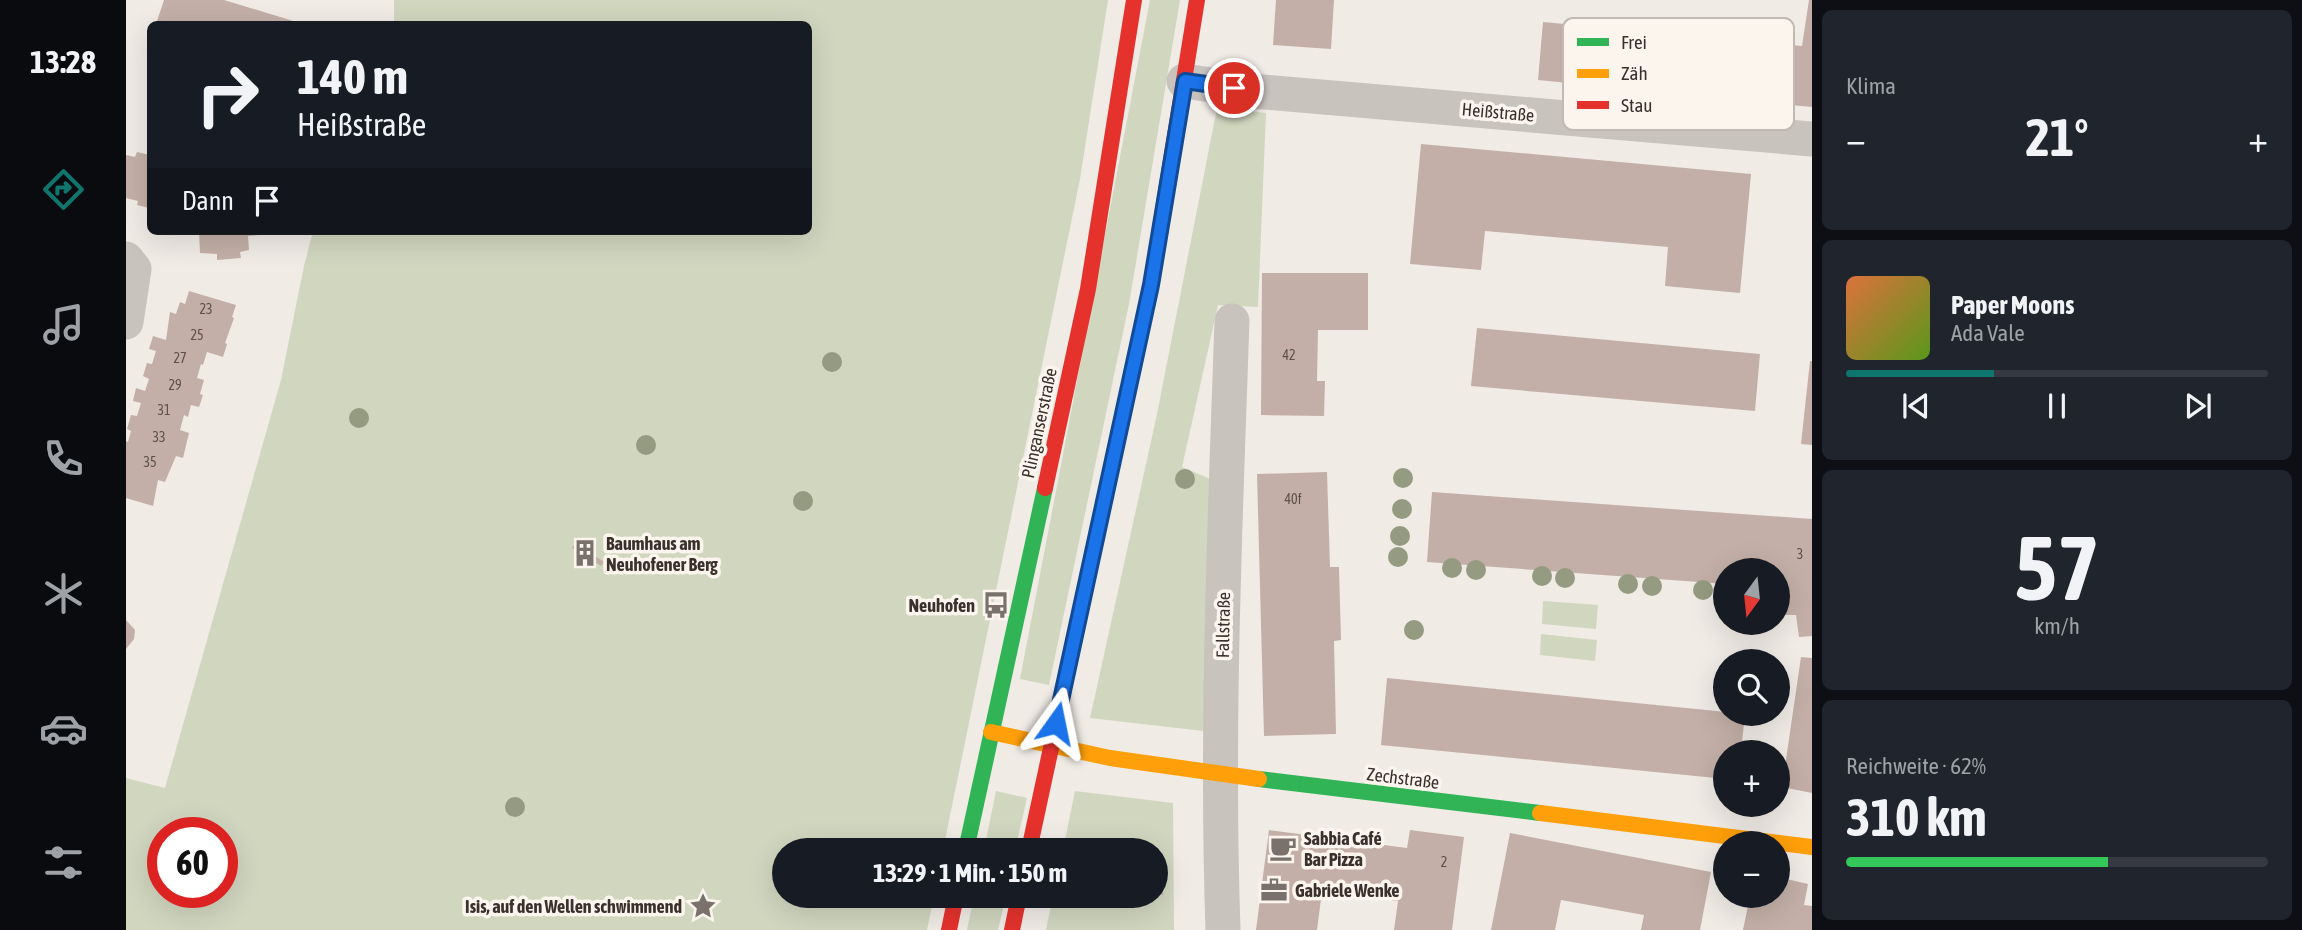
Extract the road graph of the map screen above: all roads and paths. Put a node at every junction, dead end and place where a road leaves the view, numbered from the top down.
1 (1134, 0) edge
2 (1197, 0) edge
3 (1185, 81) junction
4 (1563, 117) edge
5 (1709, 130) edge
6 (1812, 139) edge
7 (126, 259) edge
8 (1232, 321) dead end
9 (126, 322) edge
10 (991, 732) junction
11 (1051, 745) junction
12 (1222, 774) junction
13 (969, 838) edge
14 (1032, 838) edge
15 (1812, 847) edge
16 (954, 908) edge
17 (1017, 908) edge
18 (949, 930) edge
19 (1012, 930) edge
20 (1223, 930) edge

1 - 10 main road, Plinganserstraße
2 - 3 main road
3 - 4 street, Heißstraße
3 - 11 main road
5 - 6 street, Heißstraße
7 - 9 street
8 - 12 street, Fallstraße
10 - 11 main road, Zechstraße
10 - 13 main road, Plinganserstraße
11 - 12 main road, Zechstraße
11 - 14 main road
12 - 15 main road, Zechstraße
12 - 20 street, Fallstraße
16 - 18 main road
17 - 19 main road

